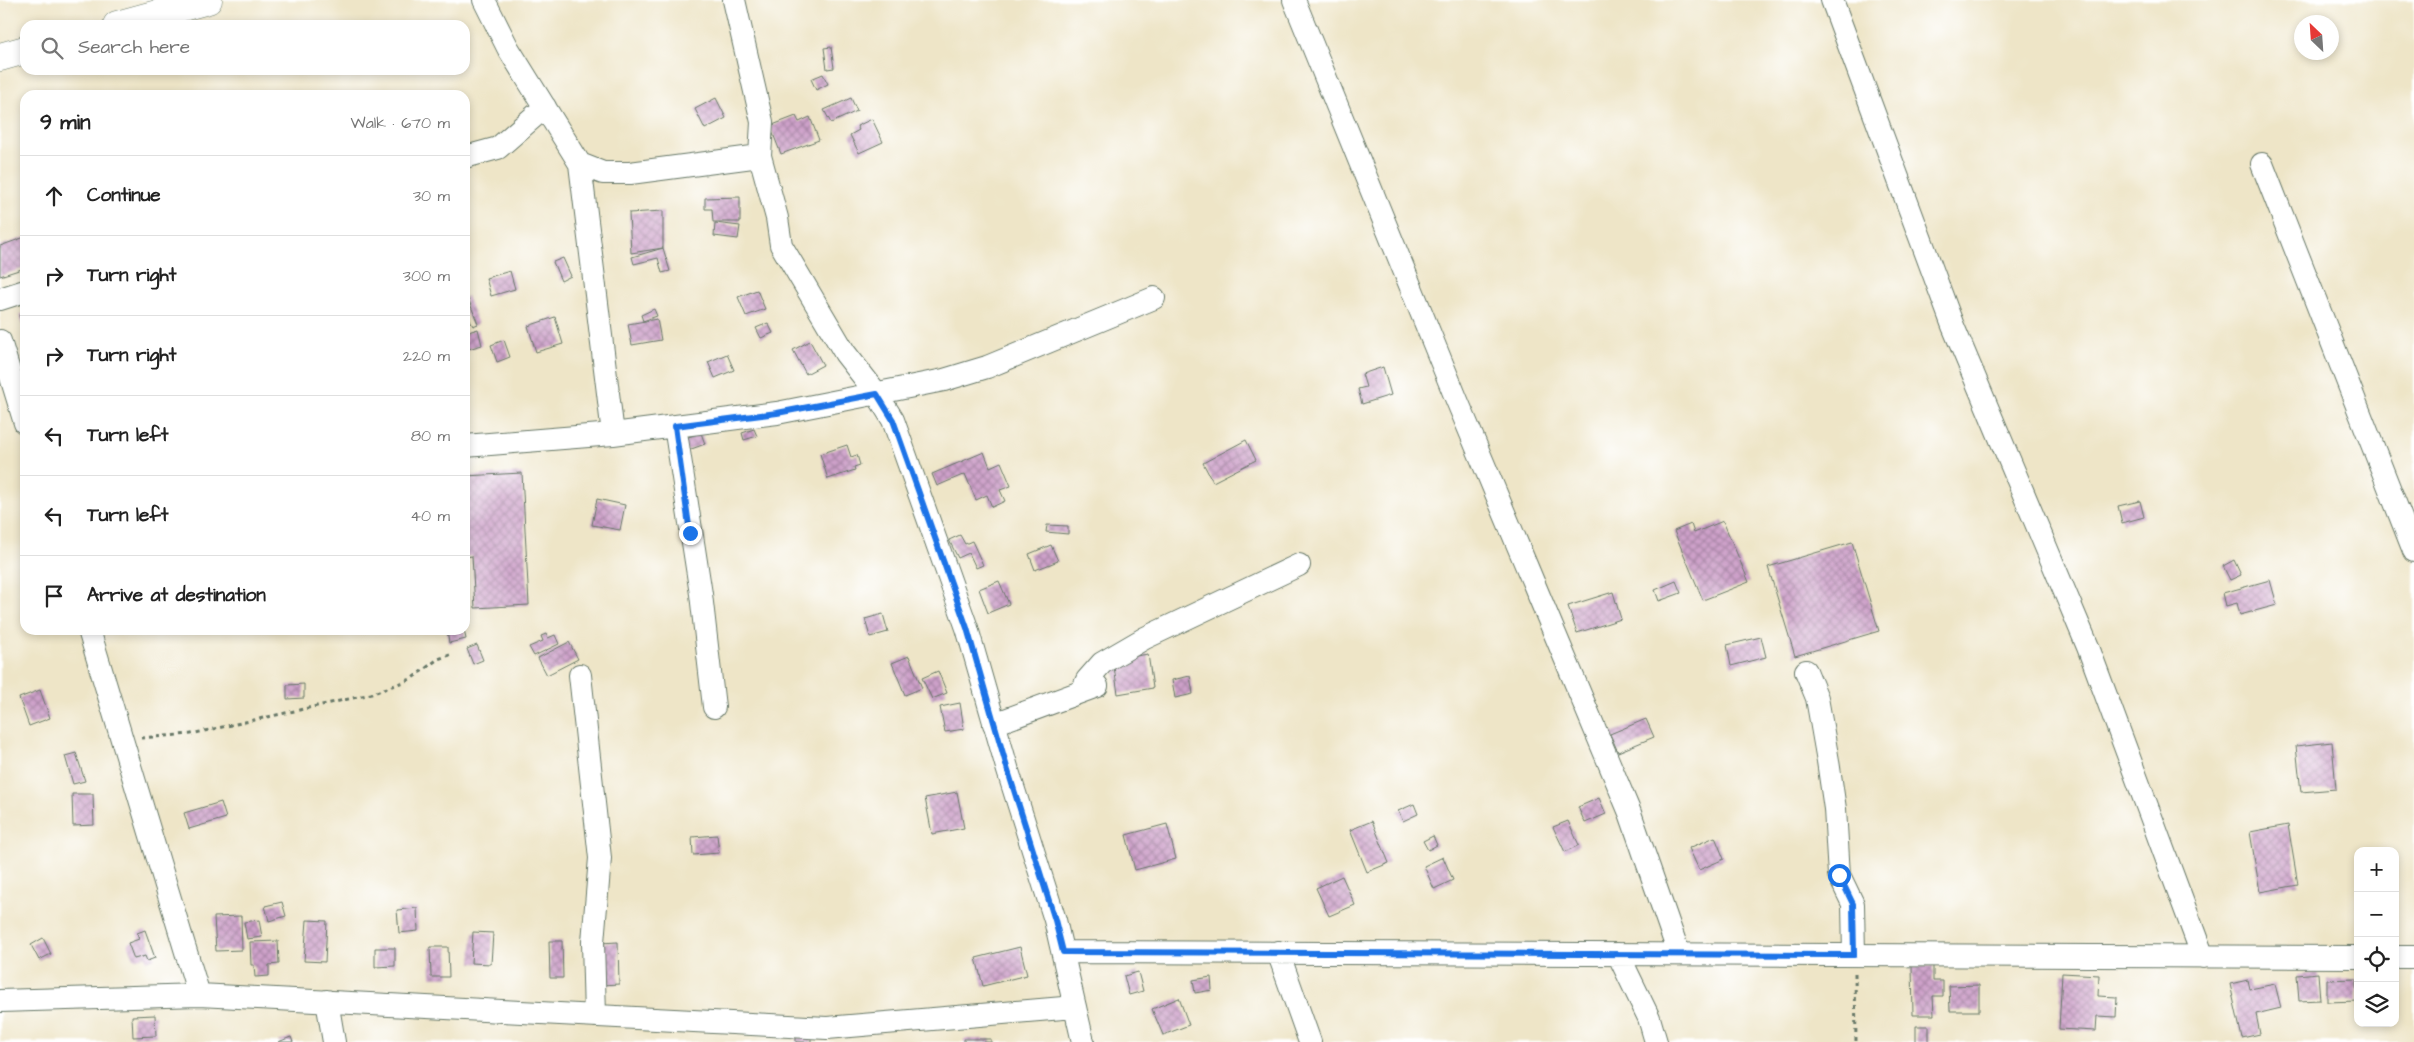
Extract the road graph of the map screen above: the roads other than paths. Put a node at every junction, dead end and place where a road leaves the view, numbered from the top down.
1 (208, 0) edge
2 (484, 0) edge
3 (734, 0) edge
4 (1294, 0) edge
5 (1832, 0) edge
6 (135, 20) edge
7 (20, 51) edge
8 (0, 57) edge
9 (545, 107) junction
10 (470, 156) edge
11 (760, 156) junction
12 (580, 164) junction
13 (2262, 164) dead end
14 (20, 293) edge
15 (1154, 298) dead end
16 (0, 299) edge
17 (0, 341) edge
18 (877, 394) junction
19 (20, 407) edge
20 (675, 426) junction
21 (613, 434) junction
22 (470, 446) edge
23 (2414, 551) edge
24 (1299, 565) dead end
25 (91, 635) edge
26 (1806, 671) dead end
27 (580, 675) dead end
28 (1106, 682) dead end
29 (1082, 691) junction
30 (714, 707) dead end
31 (994, 724) junction
32 (1063, 952) junction
33 (1278, 952) junction
34 (1618, 954) junction
35 (1679, 954) junction
36 (1854, 955) junction
37 (2203, 957) junction
38 (2354, 957) edge
39 (2399, 957) edge
40 (2414, 958) edge
41 (200, 995) junction
42 (0, 1001) edge
43 (327, 1002) junction
44 (1075, 1007) junction
45 (595, 1016) junction
46 (334, 1042) edge
47 (1083, 1042) edge
48 (1310, 1042) edge
49 (1656, 1042) edge

1 - 6 highway
2 - 9 street
3 - 11 street
4 - 35 street
5 - 37 street
7 - 8 highway
9 - 10 street
9 - 12 street
11 - 12 street
11 - 18 street
12 - 21 street
13 - 23 street
14 - 16 street
15 - 18 street
17 - 19 street
18 - 20 street
18 - 31 street
20 - 21 street
20 - 30 street
21 - 22 street
24 - 29 street
25 - 41 street
26 - 36 street
27 - 45 street
28 - 29 street
29 - 31 street
31 - 32 street
32 - 33 street
32 - 44 street
33 - 34 street
33 - 48 street
34 - 35 street
34 - 49 street
35 - 36 street
36 - 37 street
37 - 38 street
39 - 40 street
41 - 42 street
41 - 43 street
43 - 45 street
43 - 46 street
44 - 45 street
44 - 47 street

